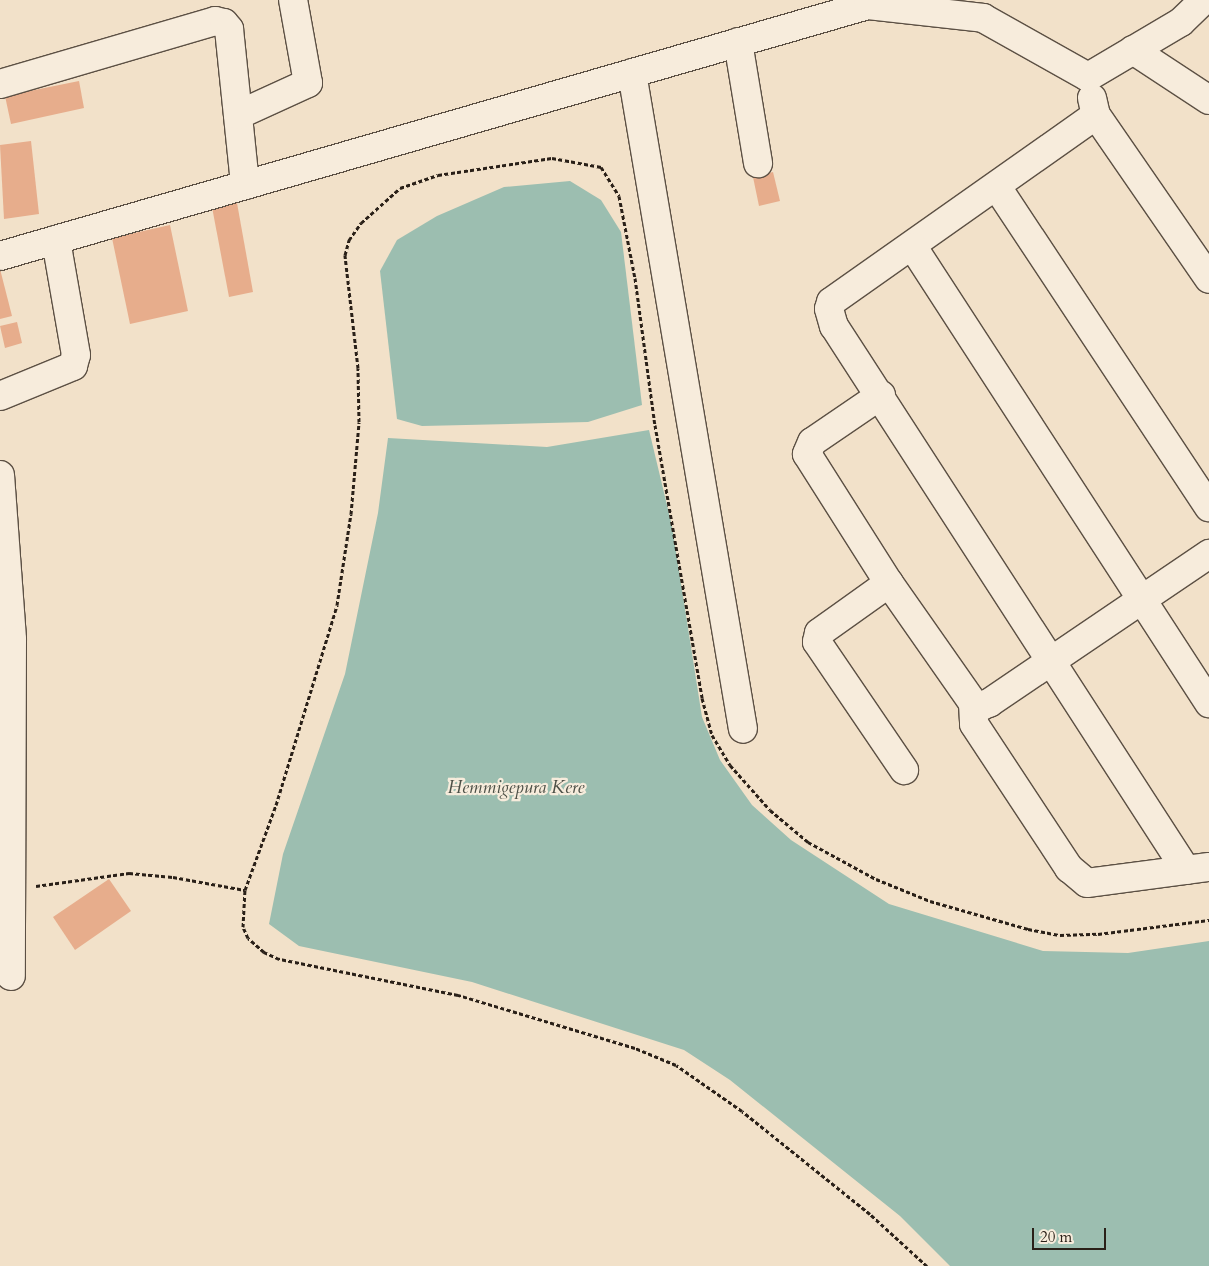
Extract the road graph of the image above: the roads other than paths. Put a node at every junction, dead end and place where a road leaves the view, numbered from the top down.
1 (293, 0) edge
2 (1204, 0) edge
3 (738, 42) junction
4 (1133, 50) junction
5 (632, 73) junction
6 (1088, 77) junction
7 (0, 84) edge
8 (1209, 100) edge
9 (238, 115) junction
10 (1096, 115) junction
11 (758, 163) dead end
12 (245, 185) junction
13 (997, 187) junction
14 (56, 240) junction
15 (913, 247) junction
16 (0, 256) edge
17 (1209, 279) edge
18 (881, 395) junction
19 (0, 396) edge
20 (0, 475) edge
21 (1209, 508) edge
22 (1209, 554) edge
23 (889, 583) junction
24 (1144, 601) junction
25 (6, 641) edge
26 (1053, 661) junction
27 (972, 703) junction
28 (1209, 703) edge
29 (743, 729) dead end
30 (904, 770) dead end
31 (5, 813) edge
32 (1198, 868) edge
33 (11, 976) dead end

1 - 9 street
2 - 4 street
3 - 5 street
3 - 6 street
3 - 11 street
4 - 6 street
4 - 8 street
5 - 12 street
5 - 29 street
6 - 10 street
7 - 9 street
9 - 12 street
10 - 13 street
10 - 17 street
12 - 14 street
13 - 15 street
13 - 21 street
14 - 16 street
14 - 19 street
15 - 18 street
15 - 24 street
18 - 23 street
18 - 26 street
20 - 25 street
22 - 24 street
23 - 27 street
23 - 30 street
24 - 26 street
24 - 28 street
25 - 31 street
26 - 27 street
26 - 32 street
27 - 32 street
31 - 33 street

